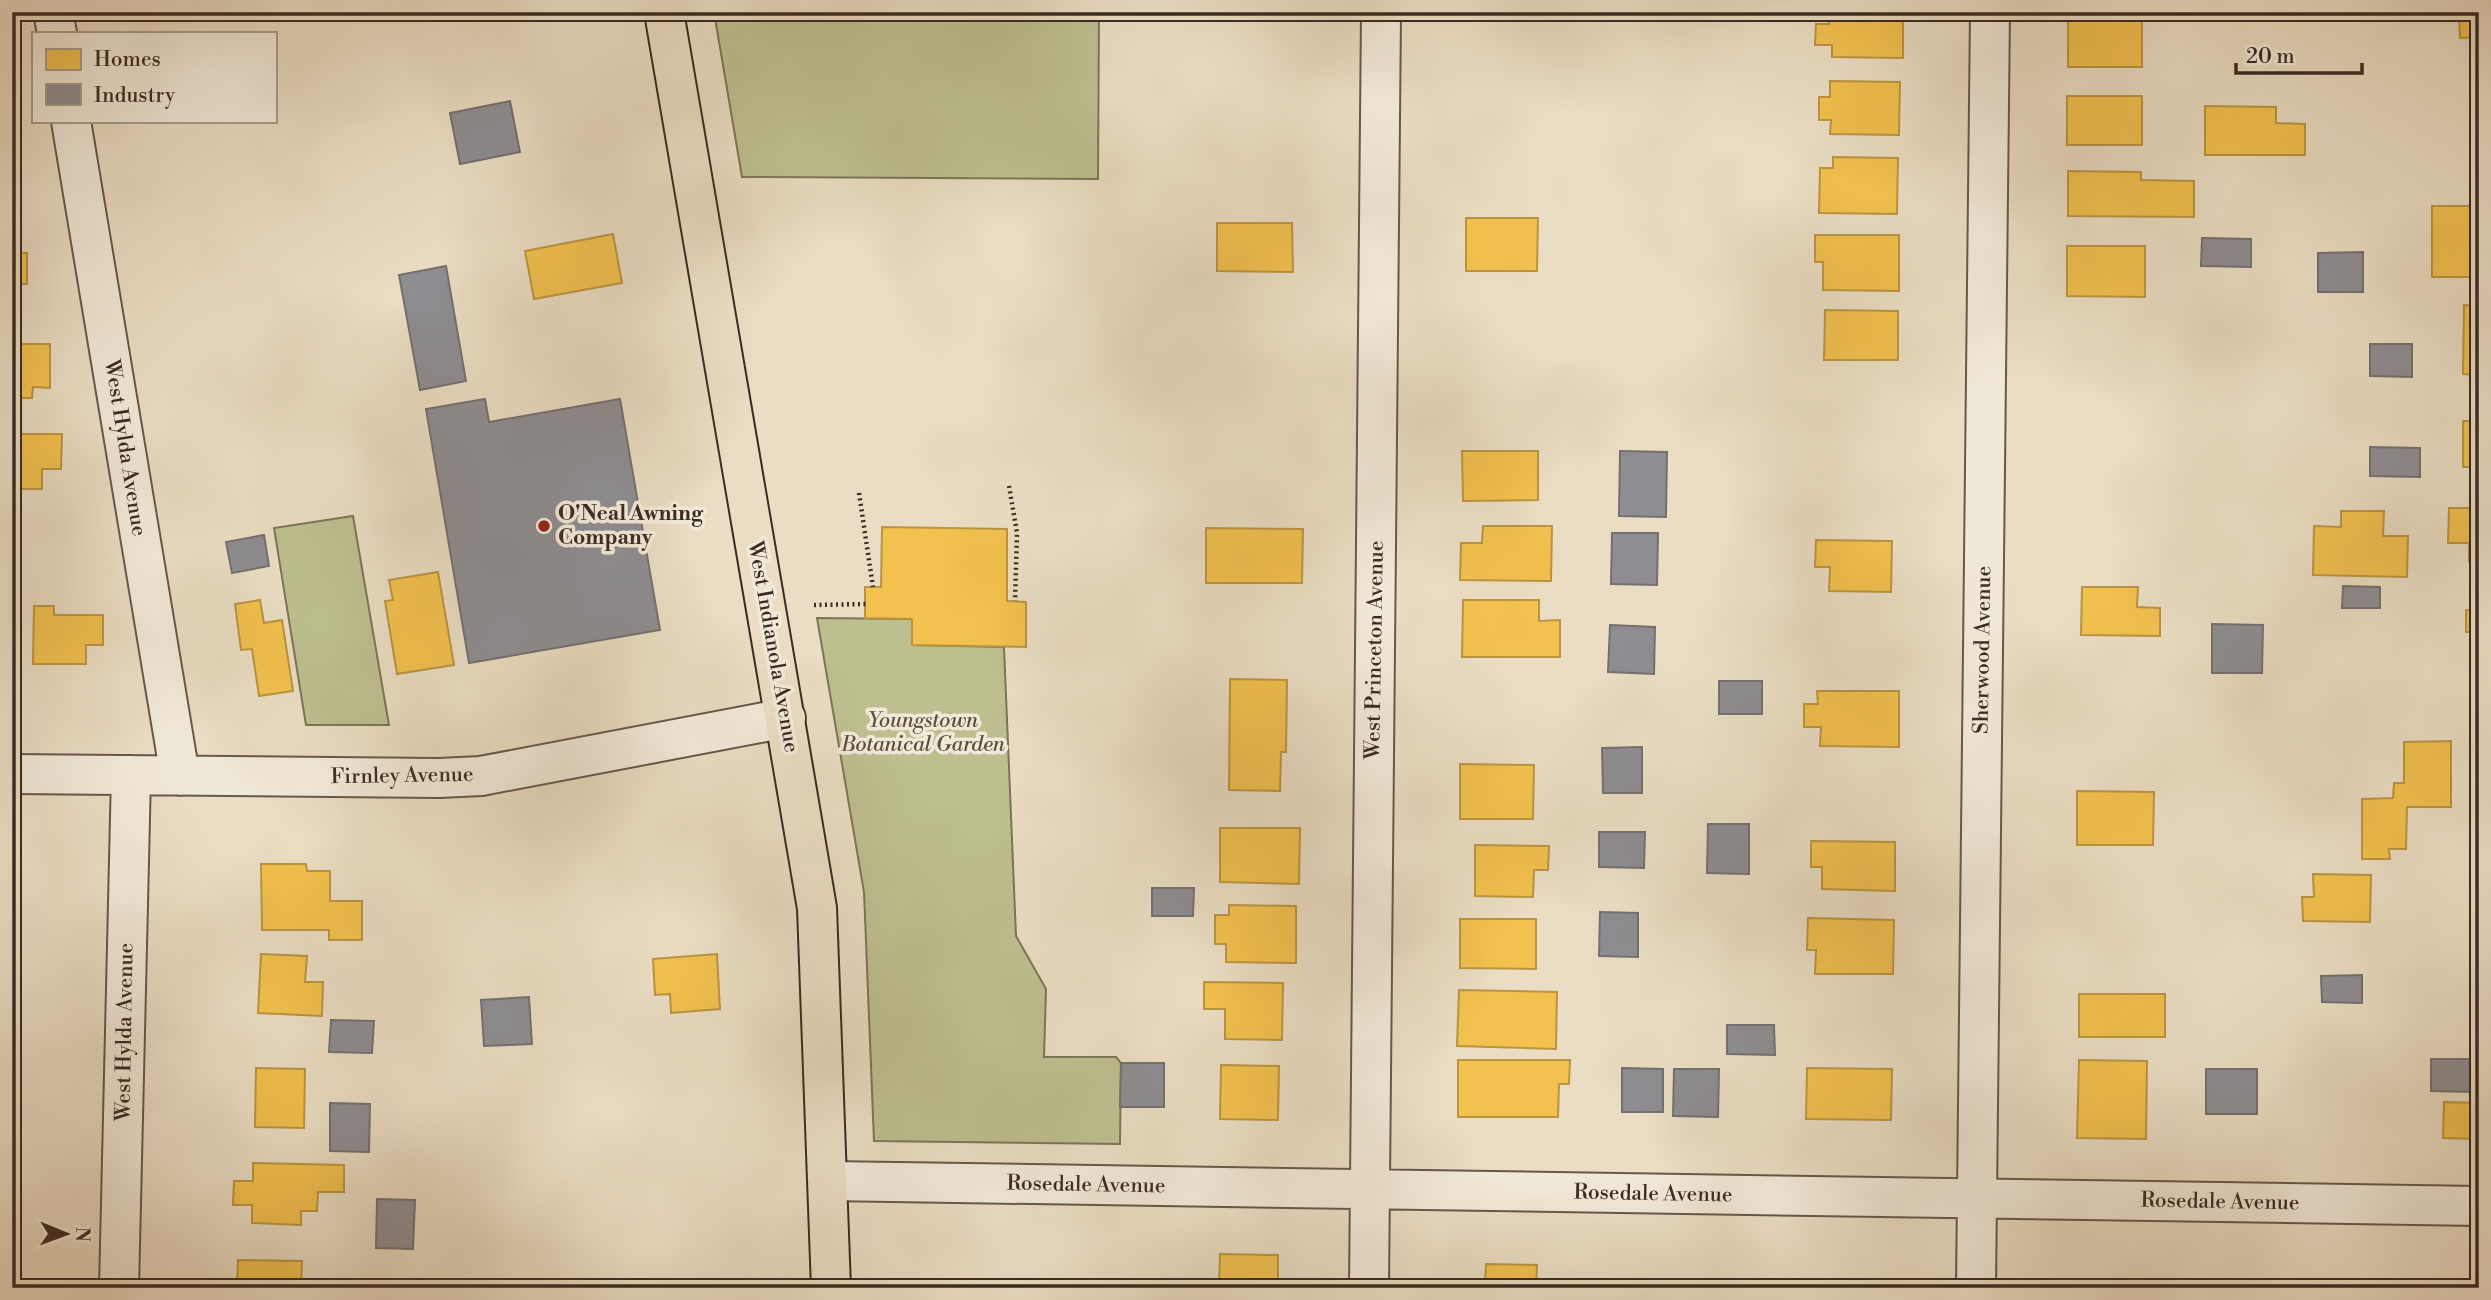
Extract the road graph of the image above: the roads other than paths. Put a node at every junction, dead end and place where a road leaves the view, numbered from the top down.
1 (53, 12) edge
2 (664, 12) edge
3 (1381, 12) edge
4 (1990, 12) edge
5 (57, 32) edge
6 (71, 122) edge
7 (786, 718) junction
8 (12, 774) edge
9 (131, 775) junction
10 (180, 776) junction
11 (828, 1181) junction
12 (1369, 1189) junction
13 (1977, 1199) junction
14 (2479, 1206) edge
15 (119, 1288) edge
16 (831, 1288) edge
17 (1369, 1288) edge
18 (1976, 1288) edge

1 - 5 street
2 - 7 main road, West Indianola Avenue
3 - 12 street, West Princeton Avenue
4 - 13 street, Sherwood Avenue
6 - 10 street, West Hylda Avenue
7 - 10 street, Firnley Avenue
7 - 11 main road, West Indianola Avenue
8 - 9 street, Firnley Avenue
9 - 10 street, Firnley Avenue
9 - 15 street, West Hylda Avenue
11 - 12 street, Rosedale Avenue
11 - 16 main road, West Indianola Avenue
12 - 13 street, Rosedale Avenue
12 - 17 street, West Princeton Avenue
13 - 14 street, Rosedale Avenue
13 - 18 street, Sherwood Avenue

